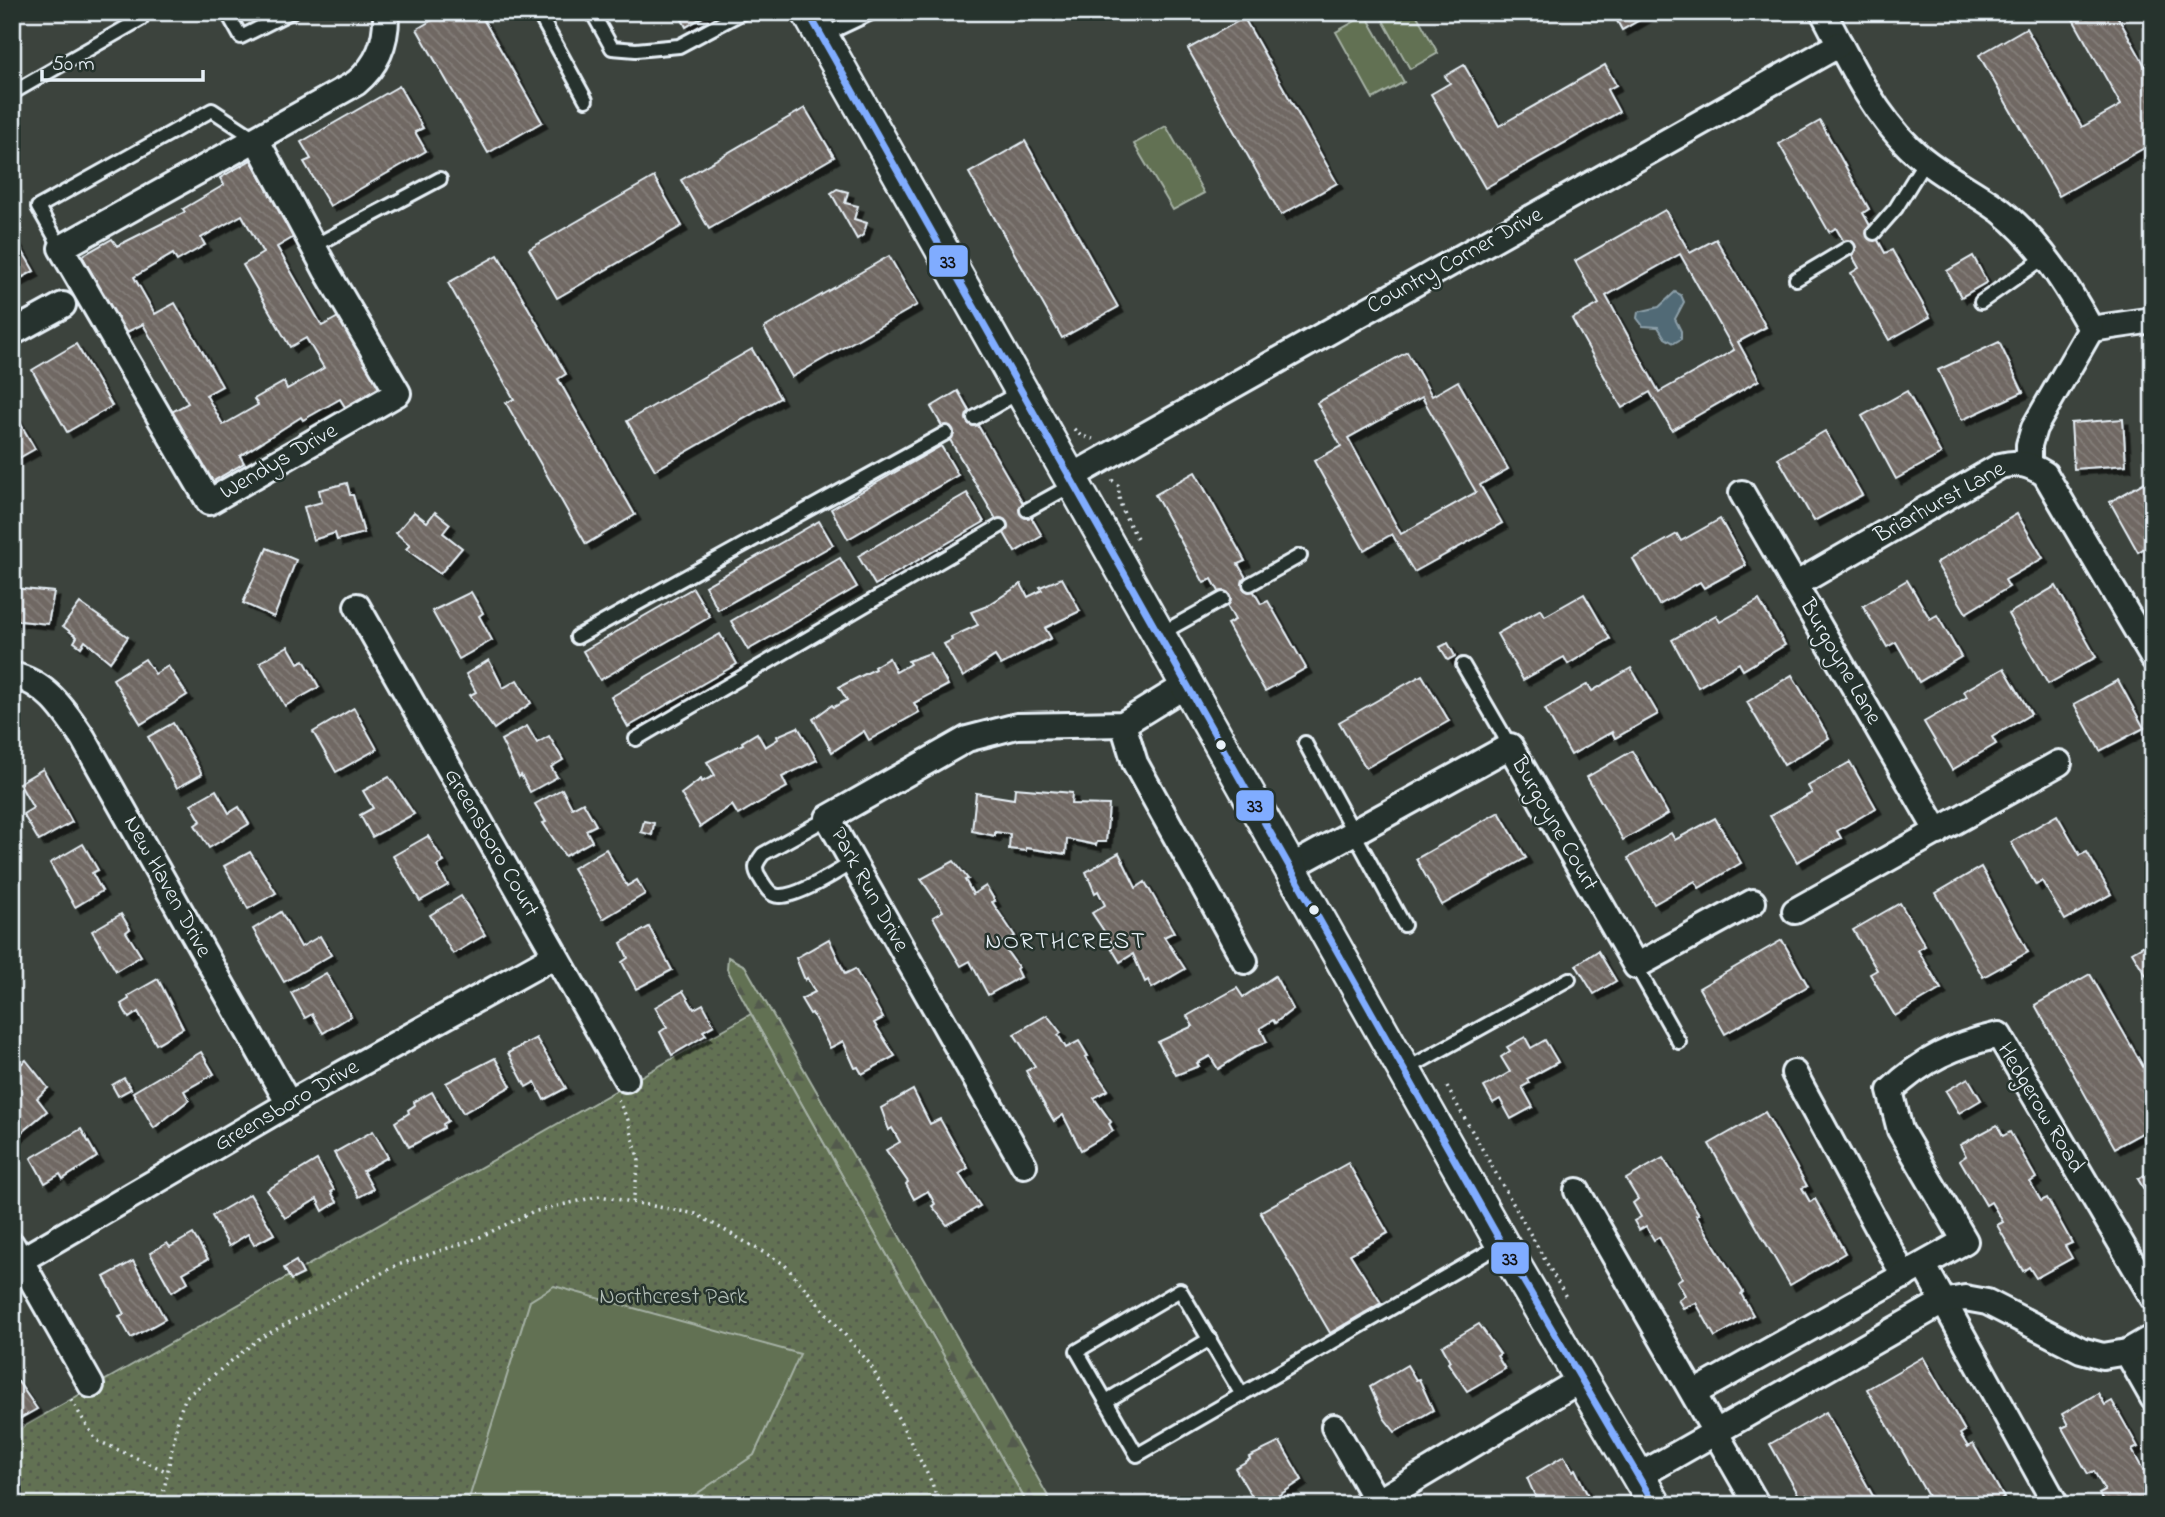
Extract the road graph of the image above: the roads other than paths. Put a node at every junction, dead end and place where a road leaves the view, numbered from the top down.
1 (227, 12) edge
2 (290, 12) edge
3 (386, 12) edge
4 (538, 12) edge
5 (592, 12) edge
6 (743, 12) edge
7 (873, 12) edge
8 (1823, 12) edge
9 (141, 19) dead end
10 (815, 24) edge
11 (1840, 44) junction
12 (12, 93) edge
13 (586, 100) dead end
14 (256, 139) junction
15 (1925, 161) junction
16 (440, 179) dead end
17 (1874, 233) dead end
18 (314, 246) junction
19 (61, 248) junction
20 (1848, 248) dead end
21 (2045, 257) junction
22 (1796, 279) dead end
23 (1981, 302) dead end
24 (63, 305) dead end
25 (2153, 320) edge
26 (2091, 329) junction
27 (12, 333) edge
28 (1022, 391) junction
29 (974, 418) dead end
30 (946, 433) dead end
31 (2029, 464) junction
32 (1072, 480) junction
33 (1742, 493) dead end
34 (1027, 510) dead end
35 (1000, 526) dead end
36 (1300, 556) dead end
37 (1250, 584) dead end
38 (1795, 585) junction
39 (1223, 599) dead end
40 (356, 606) dead end
41 (1160, 634) junction
42 (577, 637) dead end
43 (2153, 658) edge
44 (1463, 665) dead end
45 (22, 678) edge
46 (1188, 684) junction
47 (1123, 724) junction
48 (636, 739) dead end
49 (1305, 743) dead end
50 (1510, 746) junction
51 (2059, 763) dead end
52 (828, 818) junction
53 (1354, 832) junction
54 (1938, 832) junction
55 (853, 862) junction
56 (1291, 867) junction
57 (1753, 902) dead end
58 (1796, 911) dead end
59 (1404, 925) dead end
60 (554, 956) junction
61 (1245, 961) dead end
62 (1636, 966) junction
63 (1569, 979) dead end
64 (1679, 1042) dead end
65 (1405, 1070) junction
66 (1794, 1073) dead end
67 (626, 1079) road end
68 (289, 1104) junction
69 (1024, 1165) dead end
70 (1577, 1191) dead end
71 (1502, 1244) junction
72 (17, 1253) edge
73 (1914, 1271) junction
74 (2151, 1293) edge
75 (1943, 1303) junction
76 (2153, 1337) edge
77 (1210, 1339) junction
78 (2127, 1352) junction
79 (1582, 1379) junction
80 (91, 1385) road end
81 (1694, 1393) junction
82 (1242, 1395) junction
83 (2153, 1398) edge
84 (1108, 1400) junction
85 (1334, 1427) dead end
86 (1715, 1432) junction
87 (1639, 1476) junction
88 (1655, 1505) edge
89 (1756, 1505) edge
90 (2056, 1505) edge

1 - 2 lane
3 - 14 street
4 - 13 lane
5 - 6 lane
7 - 10 lane
8 - 11 street
9 - 12 lane
10 - 28 street
11 - 15 street
11 - 32 street, Country Corner Drive
14 - 18 street, Wendys Drive
14 - 19 street
14 - 19 lane
15 - 17 lane
15 - 21 street
16 - 18 lane
18 - 19 street, Wendys Drive
20 - 22 lane
21 - 23 lane
21 - 26 street
24 - 27 street
25 - 26 street
26 - 31 street, Briarhurst Lane
28 - 29 lane
28 - 32 street
30 - 42 lane
31 - 38 street, Briarhurst Lane
31 - 43 street
32 - 34 lane
32 - 41 street
33 - 38 street, Burgoyne Lane
35 - 48 lane
36 - 37 lane
38 - 54 street, Burgoyne Lane
39 - 41 lane
40 - 60 street, Greensboro Court
41 - 46 street
44 - 50 lane
45 - 68 street, New Haven Drive
46 - 47 street
46 - 56 street
47 - 52 street, Park Run Drive
47 - 61 street
49 - 53 lane
50 - 53 street, Burgoyne Court
50 - 62 street, Burgoyne Court
51 - 54 street
52 - 55 street, Park Run Drive
52 - 55 lane
53 - 56 street, Burgoyne Court
53 - 59 lane
54 - 58 street
55 - 69 street, Park Run Drive
56 - 65 street
57 - 62 street
60 - 67 street, Greensboro Court
60 - 68 street, Greensboro Drive
62 - 64 lane
63 - 65 lane
65 - 71 street
66 - 73 street
68 - 72 street, Greensboro Drive
70 - 81 street
71 - 79 street
71 - 82 lane
72 - 80 street
73 - 74 street, Hedgerow Road
73 - 75 street
73 - 81 street, Hedgerow Road
75 - 78 street
75 - 86 street
75 - 90 street
76 - 78 street
77 - 82 lane
77 - 84 lane
77 - 84 lane
78 - 83 street
79 - 85 street
79 - 87 street
81 - 86 street
82 - 84 lane
86 - 87 street
86 - 89 street
87 - 88 street

